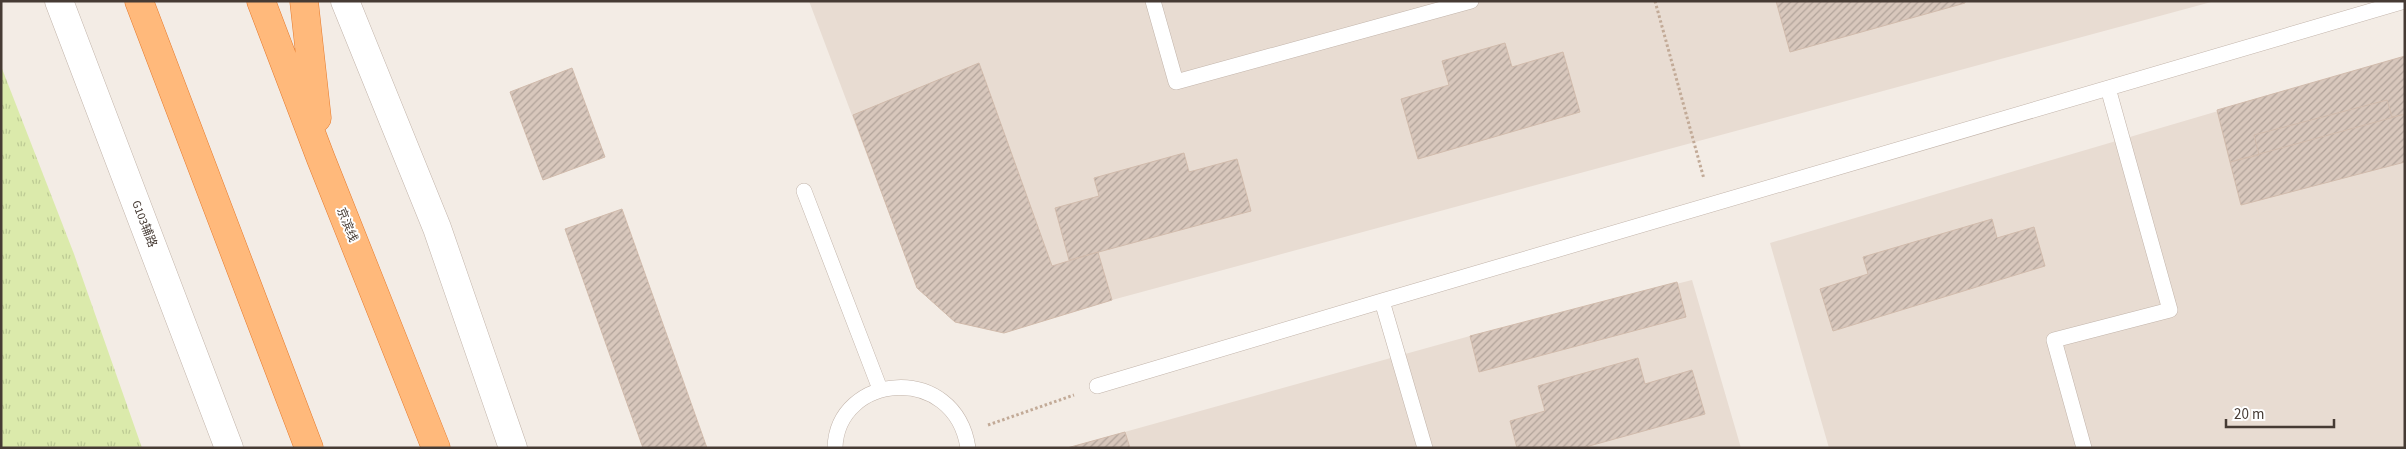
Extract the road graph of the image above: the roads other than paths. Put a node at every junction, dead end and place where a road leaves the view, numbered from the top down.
1 (59, 1) edge
2 (139, 1) edge
3 (262, 1) edge
4 (304, 1) edge
5 (344, 1) edge
6 (1153, 1) edge
7 (1471, 1) edge
8 (2405, 1) edge
9 (2108, 88) junction
10 (321, 159) junction
11 (804, 192) dead end
12 (1382, 301) junction
13 (1097, 386) road end
14 (880, 390) junction
15 (967, 440) edge
16 (230, 448) edge
17 (309, 448) edge
18 (436, 448) edge
19 (513, 448) edge
20 (834, 448) edge
21 (1425, 448) edge
22 (2084, 448) edge

1 - 16 street, G103辅路
2 - 17 highway
3 - 10 highway, 京滨线
4 - 10 highway
5 - 19 street
6 - 7 lane
8 - 9 lane
9 - 12 lane
9 - 22 lane
10 - 18 highway, 京滨线
11 - 14 lane
12 - 13 lane
12 - 21 lane
14 - 15 lane
14 - 20 lane

